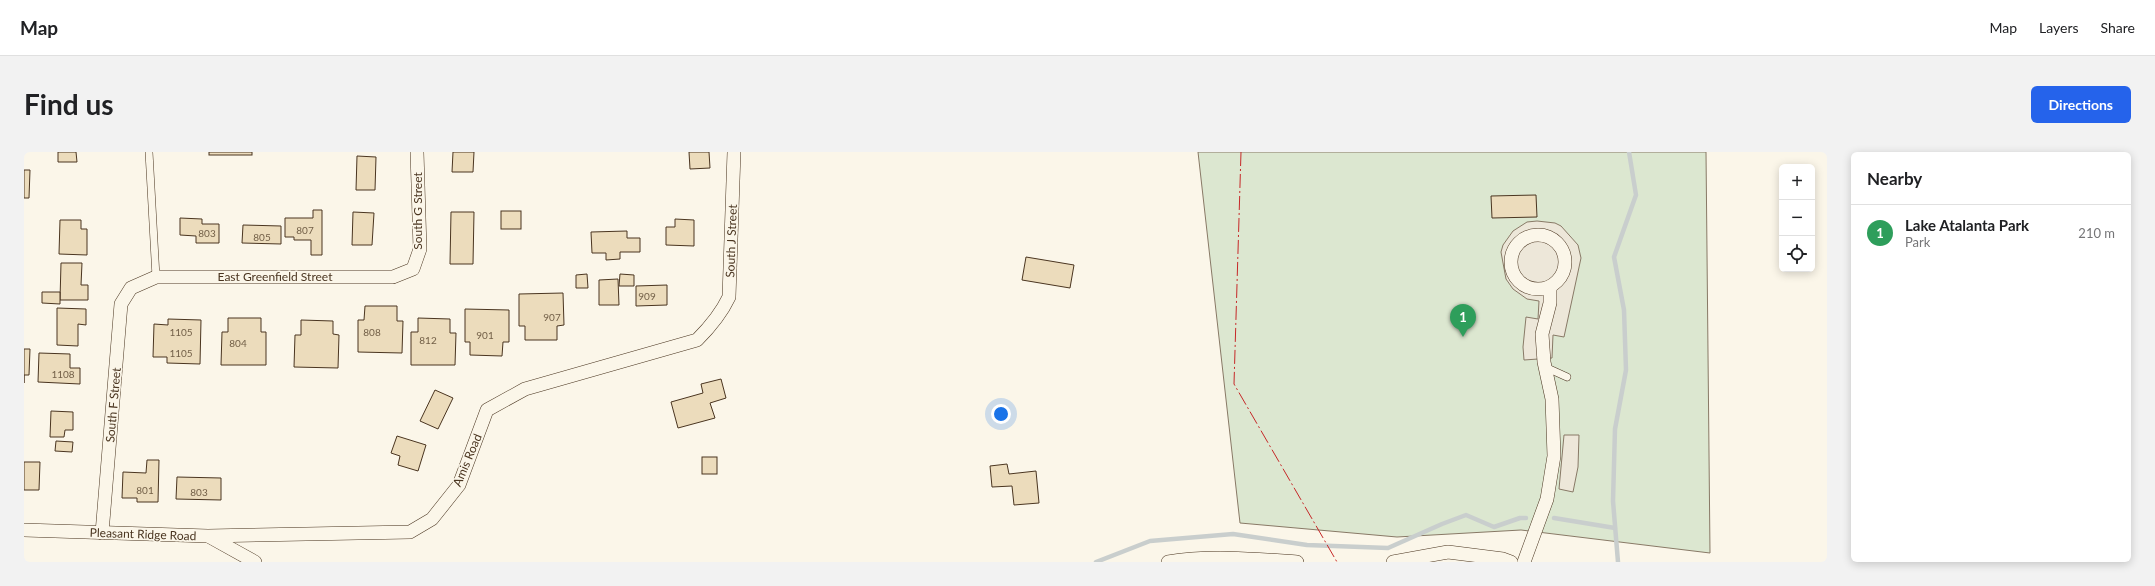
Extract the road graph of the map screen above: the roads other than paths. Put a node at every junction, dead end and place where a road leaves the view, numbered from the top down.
1 (149, 152) edge
2 (417, 152) edge
3 (734, 152) edge
4 (413, 269) joint
5 (156, 277) junction
6 (137, 284) joint
7 (1550, 287) junction
8 (712, 325) joint
9 (1544, 367) junction
10 (1567, 376) dead end
11 (24, 530) edge
12 (102, 533) junction
13 (208, 536) junction
14 (255, 562) edge
15 (1168, 562) edge
16 (1297, 562) edge
17 (1393, 562) edge
18 (1511, 562) edge
19 (1524, 562) edge

1 - 5 lane
2 - 4 street, South G Street
3 - 8 street, South J Street
4 - 5 street, East Greenfield Street
5 - 6 street, East Greenfield Street
6 - 12 street, South F Street
7 - 7 street
7 - 9 street
8 - 13 street, Amis Road
9 - 10 lane
9 - 19 street
11 - 12 street, Pleasant Ridge Road
12 - 13 street, Pleasant Ridge Road
13 - 14 street, Pleasant Ridge Road
15 - 16 street
17 - 18 street

